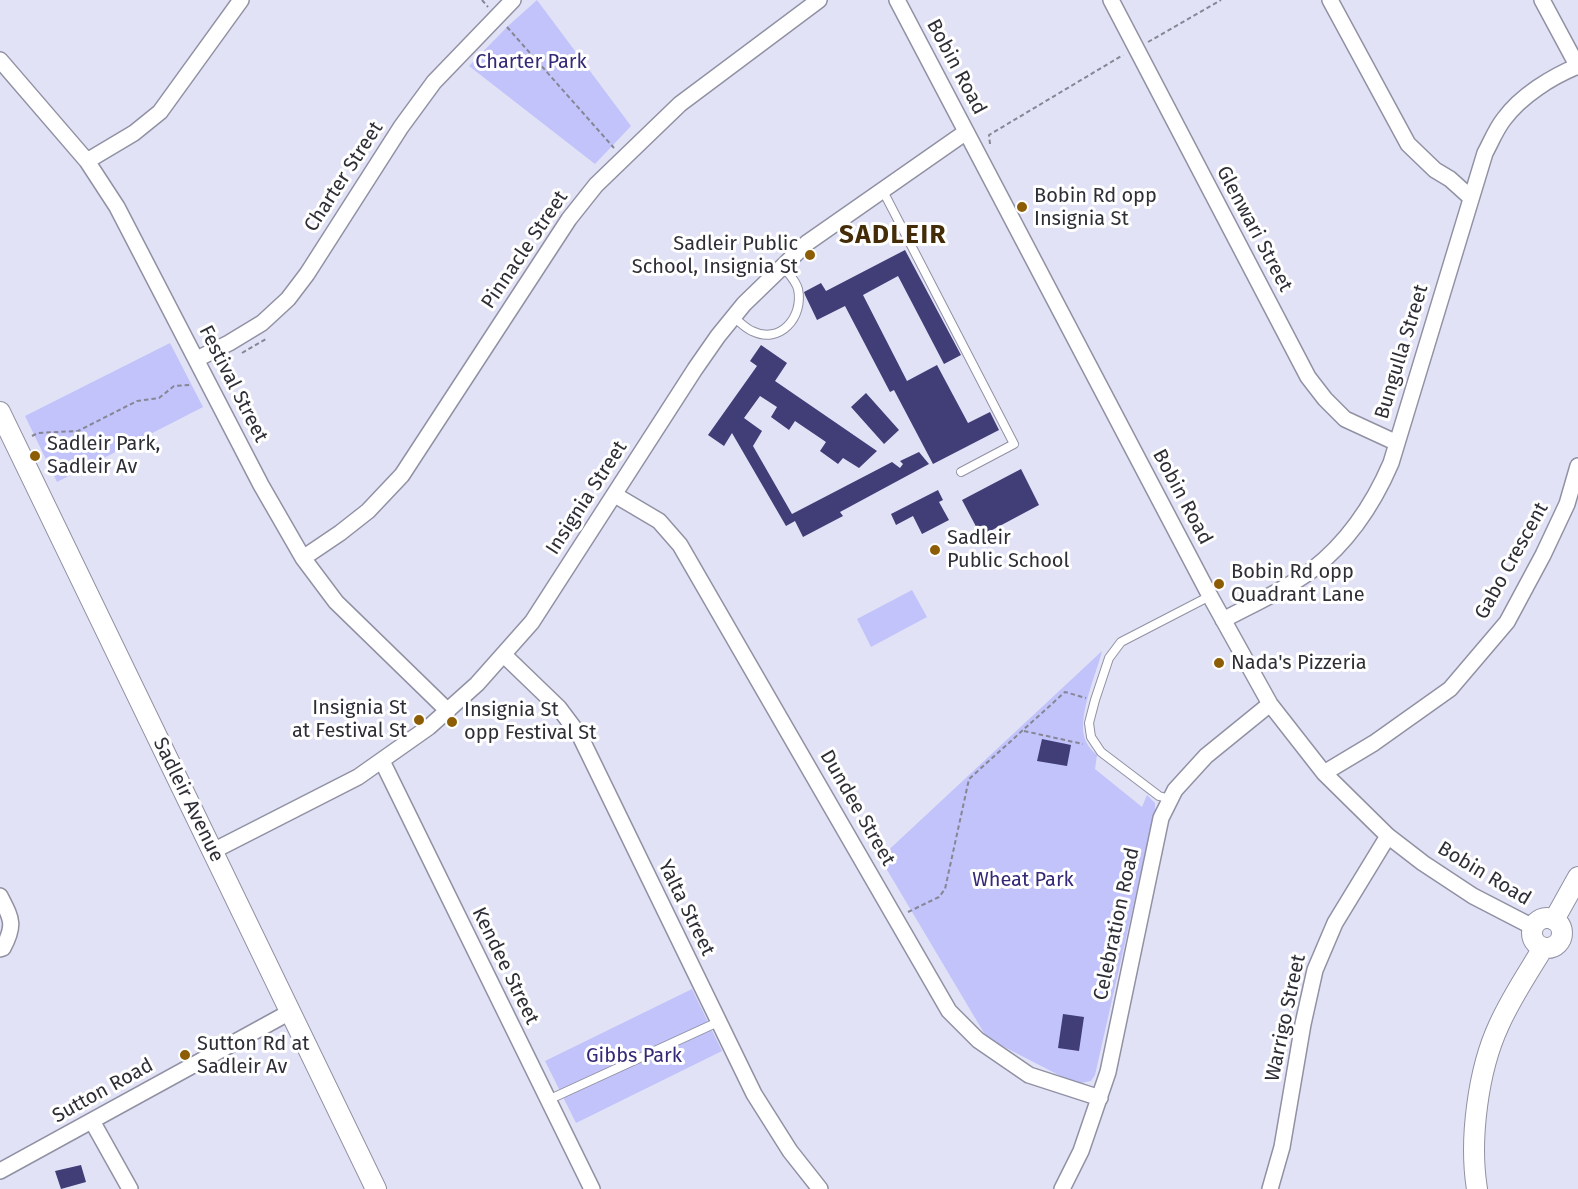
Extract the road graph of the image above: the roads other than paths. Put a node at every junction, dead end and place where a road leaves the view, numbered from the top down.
1 (241, 0) edge
2 (513, 0) edge
3 (819, 0) edge
4 (897, 0) edge
5 (1111, 0) edge
6 (1330, 0) edge
7 (1542, 0) edge
8 (0, 60) edge
9 (1578, 66) edge
10 (966, 132) junction
11 (87, 161) junction
12 (883, 191) junction
13 (1470, 197) junction
14 (783, 265) junction
15 (733, 317) junction
16 (197, 359) junction
17 (0, 412) edge
18 (1397, 443) junction
19 (1578, 466) edge
20 (961, 472) dead end
21 (615, 495) junction
22 (303, 558) junction
23 (1210, 596) junction
24 (1223, 620) junction
25 (504, 655) junction
26 (1270, 704) junction
27 (448, 711) junction
28 (382, 761) junction
29 (1324, 773) junction
30 (1170, 799) junction
31 (1388, 836) junction
32 (213, 851) junction
33 (1578, 877) edge
34 (0, 896) edge
35 (1578, 897) edge
36 (1557, 923) junction
37 (1533, 927) junction
38 (1543, 948) junction
39 (0, 949) edge
40 (290, 1012) junction
41 (718, 1022) junction
42 (1100, 1098) junction
43 (547, 1101) junction
44 (92, 1121) junction
45 (0, 1171) edge
46 (130, 1189) edge
47 (376, 1189) edge
48 (591, 1189) edge
49 (820, 1189) edge
50 (1062, 1189) edge
51 (1270, 1189) edge
52 (1478, 1189) edge

1 - 11 street
2 - 16 street, Charter Street
3 - 22 street, Pinnacle Street
4 - 10 street, Bobin Road
5 - 18 street, Glenwari Street
6 - 13 street
7 - 9 street
8 - 11 street, Festival Street
9 - 13 street, Bungulla Street
10 - 12 street, Insignia Street
10 - 23 street, Bobin Road
11 - 16 street, Festival Street
12 - 14 street, Insignia Street
12 - 20 lane
13 - 18 street, Bungulla Street
14 - 15 street, Insignia Street
14 - 15 lane
15 - 21 street, Insignia Street
16 - 22 street, Festival Street
17 - 32 street, Sadleir Avenue
18 - 24 street, Bungulla Street
19 - 29 street, Gabo Crescent
21 - 25 street, Insignia Street
21 - 42 street, Dundee Street
22 - 27 street, Festival Street
23 - 24 street, Bobin Road
23 - 30 lane
24 - 26 street, Bobin Road
25 - 27 street, Insignia Street
25 - 41 street, Yalta Street
26 - 29 street, Bobin Road
26 - 30 street, Celebration Road
27 - 28 street, Insignia Street
28 - 32 street, Insignia Street
28 - 43 street, Kendee Street
29 - 31 street, Bobin Road
30 - 42 street, Celebration Road
31 - 37 street, Bobin Road
31 - 51 street, Warrigo Street
32 - 40 street, Sadleir Avenue
33 - 36 street
34 - 39 street
35 - 36 street
36 - 37 street
36 - 38 street
37 - 38 street
38 - 52 street
40 - 44 street, Sutton Road
40 - 47 street, Sadleir Avenue
41 - 43 lane
41 - 49 street, Yalta Street
42 - 50 street, Celebration Road
43 - 48 street, Kendee Street
44 - 45 street, Sutton Road
44 - 46 street

